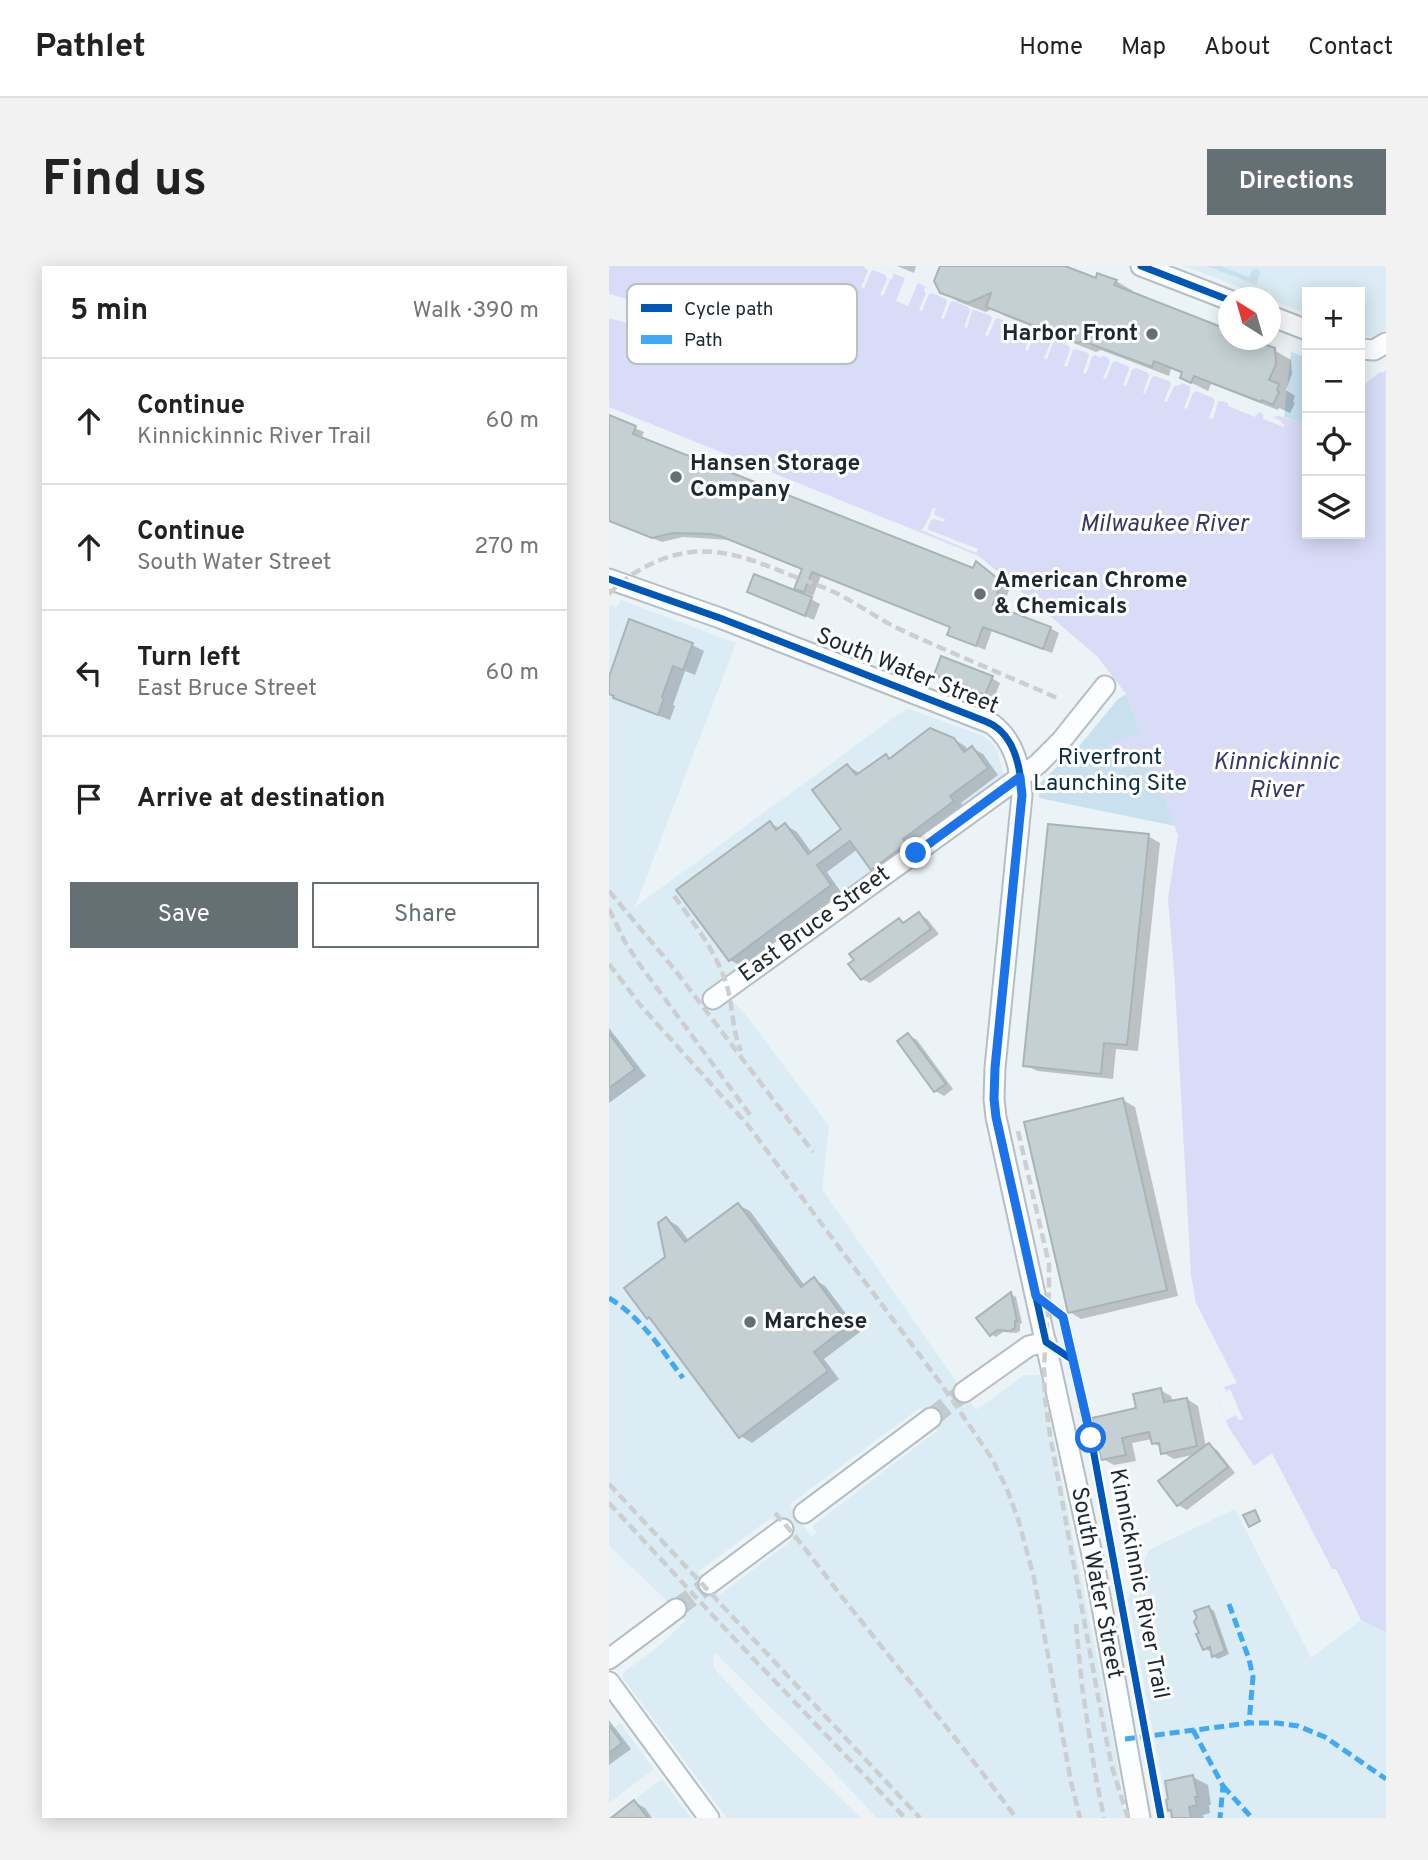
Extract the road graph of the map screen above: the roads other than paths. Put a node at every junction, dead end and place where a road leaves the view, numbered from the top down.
1 (1141, 266) edge
2 (1218, 296) edge
3 (1281, 320) edge
4 (1302, 328) edge
5 (1386, 343) edge
6 (1365, 349) edge
7 (609, 579) edge
8 (1105, 686) dead end
9 (1020, 777) junction
10 (713, 999) dead end
11 (1046, 1342) junction
12 (964, 1392) tunnel mouth
13 (931, 1418) tunnel mouth
14 (804, 1513) dead end
15 (783, 1529) dead end
16 (709, 1584) tunnel mouth
17 (676, 1609) tunnel mouth
18 (609, 1659) edge
19 (609, 1682) edge
20 (709, 1818) edge
21 (1140, 1818) edge

1 - 2 street
3 - 4 street
5 - 6 street
7 - 9 street, South Water Street
8 - 9 street, East Bruce Street
9 - 10 street, East Bruce Street
9 - 11 street, South Water Street
11 - 12 street
11 - 21 street, South Water Street
13 - 14 street
15 - 16 street
17 - 18 street
19 - 20 street

